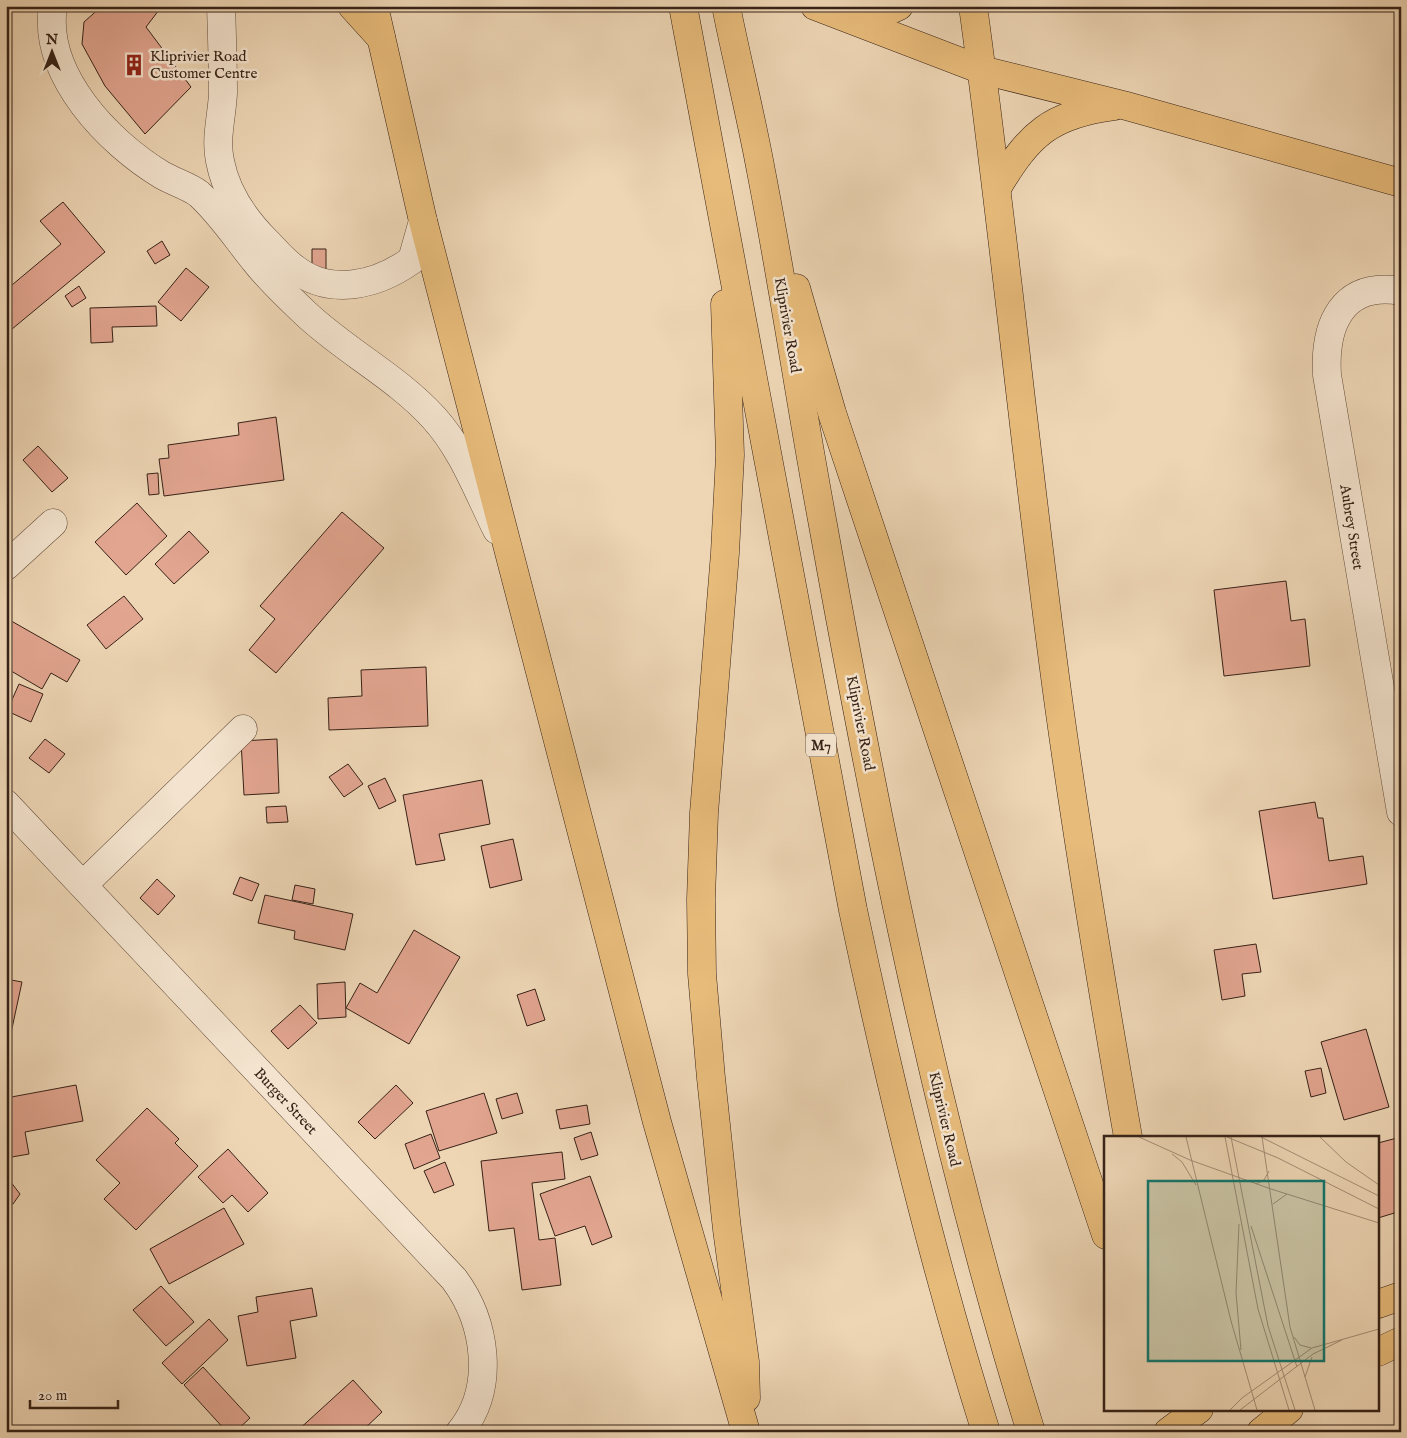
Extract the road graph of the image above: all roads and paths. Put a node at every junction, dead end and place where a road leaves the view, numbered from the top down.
1 (53, 6) edge
2 (221, 6) edge
3 (352, 6) edge
4 (374, 6) edge
5 (683, 6) edge
6 (726, 6) edge
7 (815, 6) edge
8 (899, 6) edge
9 (973, 6) edge
10 (862, 24) junction
11 (381, 38) junction
12 (982, 70) junction
13 (1122, 105) junction
14 (761, 170) junction
15 (1401, 183) edge
16 (997, 188) junction
17 (423, 221) junction
18 (723, 224) junction
19 (1401, 291) edge
20 (53, 522) dead end
21 (513, 562) junction
22 (6, 566) edge
23 (243, 730) dead end
24 (6, 804) edge
25 (1401, 812) edge
26 (83, 885) junction
27 (1128, 1136) edge
28 (1104, 1229) edge
29 (1401, 1296) edge
30 (1380, 1303) edge
31 (1401, 1340) edge
32 (1380, 1351) edge
33 (1160, 1410) edge
34 (1288, 1410) edge
35 (1303, 1410) edge
36 (1196, 1416) edge
37 (460, 1432) edge
38 (746, 1432) edge
39 (986, 1432) edge
40 (1031, 1432) edge
41 (1168, 1432) edge
42 (1261, 1432) edge
43 (1292, 1432) edge

1 - 21 street
2 - 17 street
3 - 11 main road
4 - 11 main road
5 - 18 main road, M7
6 - 14 main road, Kliprivier Road
7 - 10 main road
8 - 10 main road
9 - 12 main road
10 - 12 main road
11 - 17 main road
12 - 13 main road
12 - 16 main road
13 - 15 main road
13 - 16 main road
14 - 28 main road
14 - 40 main road, Kliprivier Road
16 - 27 main road
17 - 21 main road
18 - 38 main road
18 - 39 main road, M7
19 - 25 street, Aubrey Street
20 - 22 street
21 - 38 main road
23 - 26 street
24 - 26 street, Burger Street
26 - 37 street, Burger Street
29 - 30 main road
31 - 32 main road
33 - 41 main road
34 - 42 main road
35 - 43 main road
36 - 41 main road

